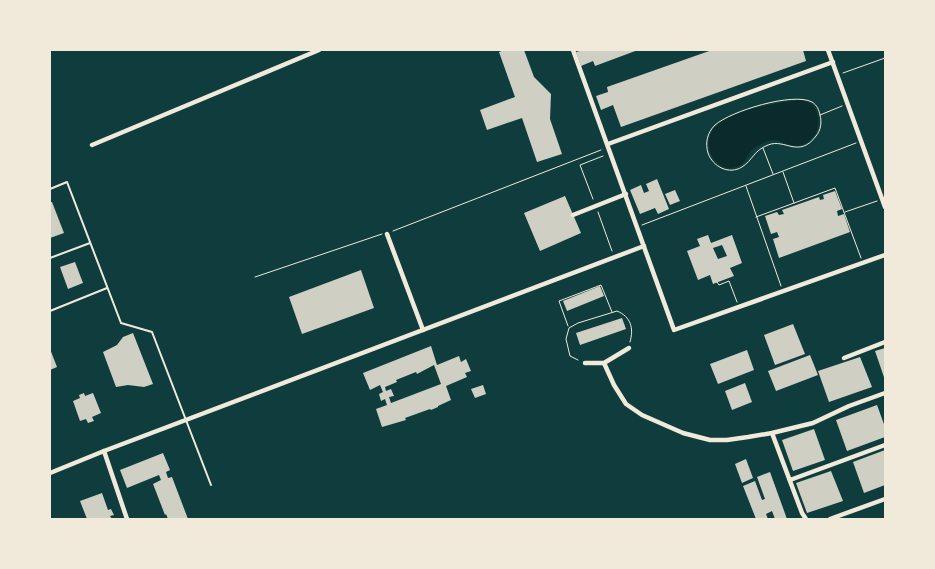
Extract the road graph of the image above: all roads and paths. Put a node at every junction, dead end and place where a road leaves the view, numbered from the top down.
1 (318, 50) edge
2 (573, 50) edge
3 (828, 50) edge
4 (885, 58) edge
5 (833, 62) junction
6 (837, 76) junction
7 (848, 104) junction
8 (820, 115) junction
9 (861, 141) junction
10 (92, 145) dead end
11 (608, 145) junction
12 (763, 147) junction
13 (611, 153) junction
14 (783, 171) junction
15 (773, 175) junction
16 (746, 186) junction
17 (50, 189) edge
18 (626, 194) junction
19 (882, 199) junction
20 (794, 203) junction
21 (595, 206) junction
22 (885, 207) edge
23 (844, 212) junction
24 (573, 215) dead end
25 (756, 217) junction
26 (638, 227) junction
27 (387, 234) junction
28 (90, 242) junction
29 (644, 246) junction
30 (613, 254) dead end
31 (885, 255) edge
32 (50, 258) edge
33 (863, 263) junction
34 (255, 277) dead end
35 (717, 282) dead end
36 (108, 288) junction
37 (783, 292) junction
38 (739, 307) junction
39 (50, 311) edge
40 (612, 312) junction
41 (569, 328) junction
42 (423, 330) junction
43 (885, 342) edge
44 (629, 348) joint
45 (844, 358) dead end
46 (585, 363) joint
47 (604, 364) junction
48 (885, 393) edge
49 (186, 420) junction
50 (772, 433) junction
51 (885, 445) edge
52 (104, 451) junction
53 (50, 473) edge
54 (790, 480) junction
55 (211, 485) dead end
56 (885, 499) edge
57 (127, 519) edge
58 (806, 519) edge
59 (830, 519) edge

1 - 10 street
2 - 11 street
3 - 5 street
4 - 6 path
5 - 6 street
5 - 11 street
6 - 7 street
7 - 8 path
7 - 9 street
8 - 12 path
8 - 12 path
9 - 14 path
9 - 19 street
11 - 13 street
11 - 27 path
12 - 15 path
13 - 18 street
13 - 21 path
14 - 15 path
14 - 20 path
15 - 16 path
16 - 25 path
16 - 26 path
17 - 28 lane
18 - 21 street
18 - 26 street
19 - 22 street
19 - 23 path
20 - 23 path
20 - 25 path
21 - 24 street
21 - 30 path
23 - 33 path
25 - 37 path
26 - 29 street
27 - 34 path
27 - 42 street
28 - 32 lane
28 - 36 lane
29 - 38 street
29 - 42 street
31 - 33 street
33 - 37 street
35 - 38 path
36 - 39 lane
36 - 49 lane
37 - 38 street
40 - 41 path
40 - 41 path
40 - 44 path
41 - 46 path
42 - 49 street
43 - 45 street
44 - 47 street
46 - 47 street
47 - 50 street
48 - 50 street
49 - 52 street
49 - 55 lane
50 - 54 street
51 - 54 street
52 - 53 street
52 - 57 street
54 - 58 street
56 - 59 street

